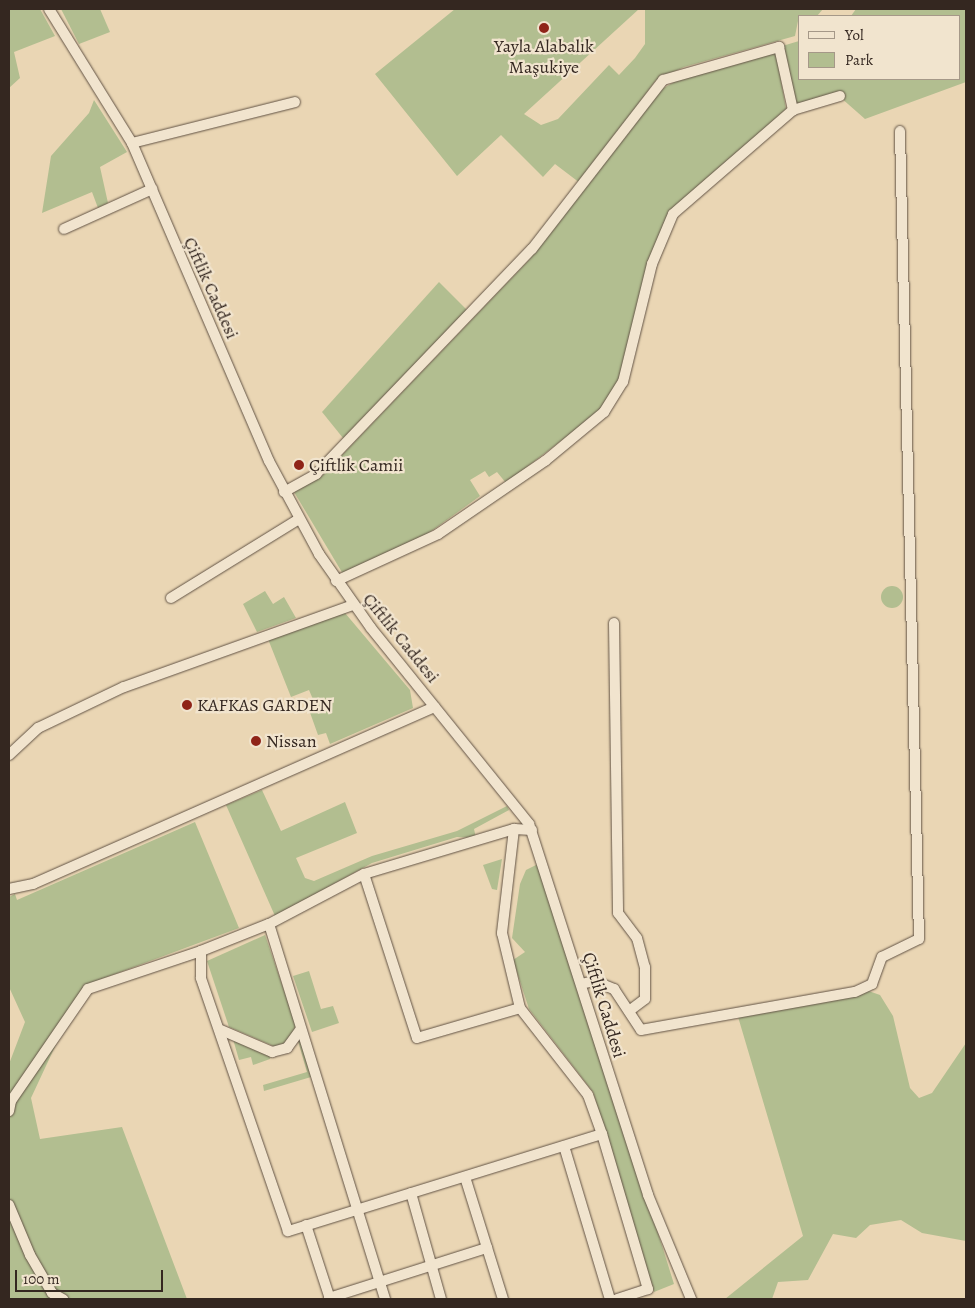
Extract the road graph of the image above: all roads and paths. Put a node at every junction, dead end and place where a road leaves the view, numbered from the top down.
1 (49, 9) edge
2 (840, 96) dead end
3 (295, 102) dead end
4 (793, 110) junction
5 (900, 131) dead end
6 (132, 143) junction
7 (152, 189) junction
8 (64, 229) dead end
9 (284, 492) junction
10 (299, 519) junction
11 (336, 581) junction
12 (171, 598) dead end
13 (353, 605) junction
14 (614, 623) dead end
15 (435, 707) junction
16 (9, 755) edge
17 (514, 829) junction
18 (532, 830) junction
19 (364, 874) junction
20 (9, 889) edge
21 (269, 924) junction
22 (200, 951) junction
23 (581, 984) junction
24 (520, 1008) junction
25 (629, 1011) junction
26 (221, 1030) junction
27 (300, 1030) junction
28 (9, 1111) edge
29 (602, 1134) junction
30 (564, 1146) junction
31 (465, 1177) junction
32 (411, 1193) junction
33 (9, 1205) edge
34 (357, 1210) junction
35 (306, 1225) junction
36 (487, 1248) junction
37 (432, 1266) junction
38 (380, 1282) junction
39 (63, 1299) edge
40 (329, 1299) edge
41 (385, 1299) edge
42 (441, 1299) edge
43 (503, 1299) edge
44 (610, 1299) edge
45 (617, 1299) edge
46 (691, 1299) edge

1 - 6 street, Çiftlik Caddesi
2 - 4 street
3 - 6 street
4 - 9 street
4 - 11 street
5 - 25 street
6 - 7 street, Çiftlik Caddesi
7 - 8 street
7 - 9 street, Çiftlik Caddesi
9 - 10 street, Çiftlik Caddesi
10 - 11 street, Çiftlik Caddesi
10 - 12 street
11 - 13 street, Çiftlik Caddesi
13 - 15 street, Çiftlik Caddesi
13 - 16 street
14 - 25 street
15 - 18 street, Çiftlik Caddesi
15 - 20 street
17 - 18 street
17 - 19 street
17 - 24 street
18 - 23 street, Çiftlik Caddesi
19 - 21 street
19 - 24 street
21 - 22 street
21 - 27 street
22 - 26 street
22 - 28 street
23 - 25 street
23 - 46 street, Çiftlik Caddesi
24 - 29 street
26 - 27 street
26 - 35 street
27 - 34 street
29 - 30 street
29 - 45 street
30 - 31 street
30 - 44 street
31 - 32 street
31 - 36 street
32 - 34 street
32 - 37 street
33 - 39 street
34 - 35 street
34 - 38 street
35 - 40 street
36 - 37 street
36 - 43 street
37 - 38 street
37 - 42 street
38 - 40 street
38 - 41 street

